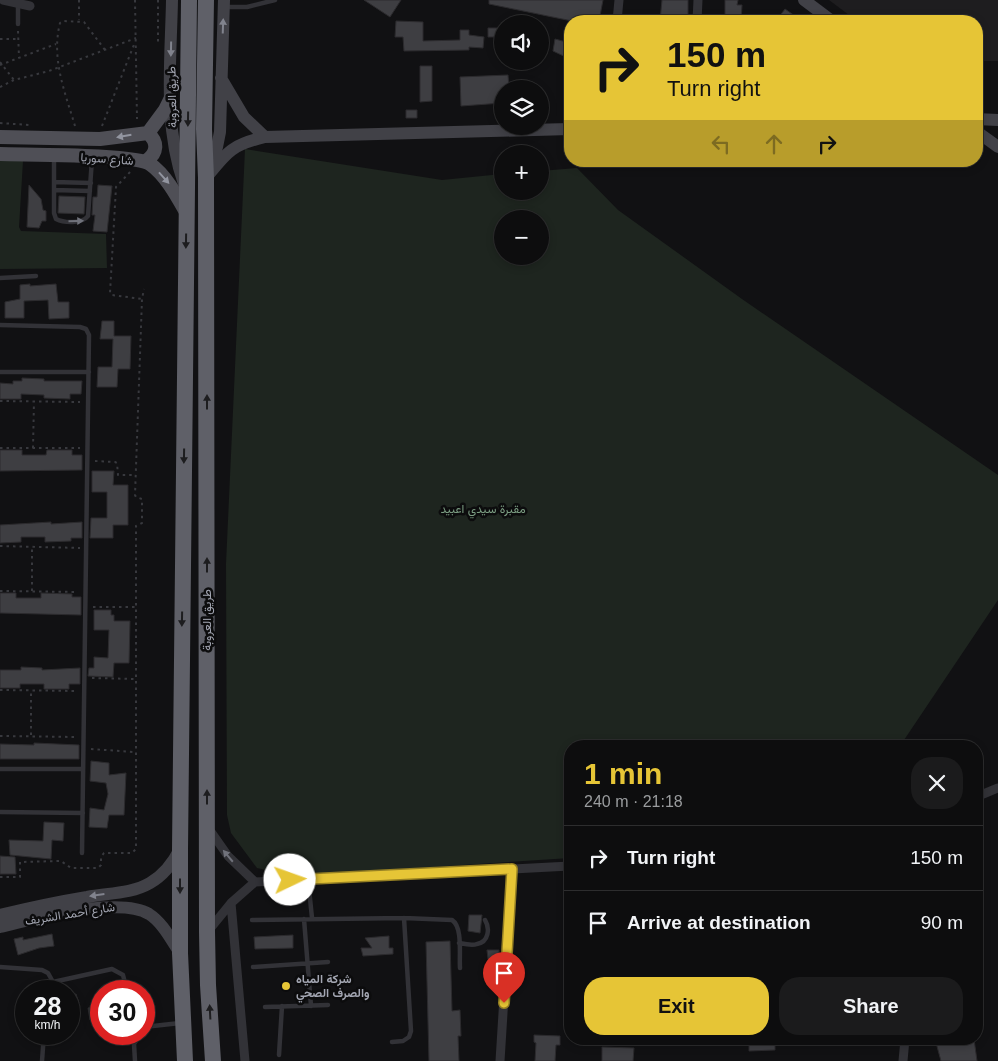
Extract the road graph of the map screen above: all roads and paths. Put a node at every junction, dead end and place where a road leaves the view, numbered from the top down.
1 (3, 0) edge
2 (79, 0) edge
3 (136, 0) edge
4 (158, 0) edge
5 (172, 0) edge
6 (189, 0) edge
7 (206, 0) edge
8 (275, 0) edge
9 (619, 0) edge
10 (698, 0) edge
11 (804, 0) edge
12 (18, 4) junction
13 (224, 4) edge
14 (30, 6) dead end
15 (618, 15) edge
16 (697, 15) edge
17 (824, 15) edge
18 (80, 21) junction
19 (18, 24) joint
20 (0, 39) edge
21 (18, 39) junction
22 (136, 39) junction
23 (56, 44) junction
24 (158, 48) dead end
25 (104, 50) junction
26 (19, 58) junction
27 (0, 64) edge
28 (58, 67) junction
29 (221, 77) junction
30 (14, 80) junction
31 (0, 87) edge
32 (171, 98) junction
33 (137, 119) dead end
34 (983, 119) edge
35 (998, 120) edge
36 (0, 123) edge
37 (37, 125) dead end
38 (75, 127) dead end
39 (101, 129) dead end
40 (564, 129) edge
41 (148, 133) junction
42 (0, 137) edge
43 (265, 137) junction
44 (0, 154) edge
45 (54, 156) junction
46 (92, 157) junction
47 (146, 161) junction
48 (132, 170) dead end
49 (206, 178) junction
50 (54, 182) junction
51 (91, 183) junction
52 (54, 190) junction
53 (90, 191) junction
54 (187, 193) junction
55 (90, 200) junction
56 (83, 202) dead end
57 (187, 214) junction
58 (36, 276) dead end
59 (0, 278) edge
60 (144, 289) dead end
61 (142, 299) junction
62 (0, 325) edge
63 (0, 372) edge
64 (89, 372) junction
65 (0, 401) edge
66 (34, 401) junction
67 (88, 402) junction
68 (0, 448) edge
69 (33, 448) junction
70 (88, 448) junction
71 (88, 461) junction
72 (135, 475) junction
73 (0, 546) edge
74 (32, 547) junction
75 (86, 548) junction
76 (0, 591) edge
77 (32, 591) junction
78 (86, 592) junction
79 (86, 607) junction
80 (135, 607) junction
81 (85, 678) junction
82 (135, 679) junction
83 (0, 690) edge
84 (31, 690) junction
85 (84, 692) junction
86 (0, 736) edge
87 (30, 737) junction
88 (84, 737) junction
89 (84, 749) junction
90 (135, 752) junction
91 (0, 770) edge
92 (83, 770) junction
93 (998, 788) edge
94 (983, 794) edge
95 (0, 812) edge
96 (83, 813) junction
97 (207, 825) junction
98 (180, 849) junction
99 (82, 853) dead end
100 (564, 866) edge
101 (512, 869) junction
102 (0, 877) edge
103 (308, 879) junction
104 (255, 882) junction
105 (132, 890) junction
106 (231, 903) junction
107 (133, 908) junction
108 (0, 915) edge
109 (312, 918) junction
110 (404, 918) junction
111 (304, 919) junction
112 (252, 920) dead end
113 (485, 920) dead end
114 (0, 927) edge
115 (207, 932) junction
116 (459, 943) junction
117 (180, 954) junction
118 (328, 962) dead end
119 (307, 963) junction
120 (0, 967) edge
121 (254, 967) dead end
122 (460, 968) dead end
123 (51, 980) edge
124 (61, 980) edge
125 (124, 980) edge
126 (328, 1005) dead end
127 (282, 1006) junction
128 (311, 1006) junction
129 (265, 1007) dead end
130 (182, 1022) junction
131 (155, 1026) edge
132 (392, 1042) dead end
133 (43, 1045) edge
134 (134, 1045) edge
135 (904, 1045) edge
136 (280, 1055) dead end
137 (42, 1061) edge
138 (136, 1061) edge
139 (185, 1061) edge
140 (213, 1061) edge
141 (245, 1061) edge
142 (500, 1061) edge
143 (903, 1061) edge

1 - 12 street
2 - 18 path
3 - 22 path
4 - 24 path
5 -> 32 main road, طريق العروبة
6 -> 54 highway, طريق العروبة
7 - 49 highway, طريق العروبة
8 - 13 lane
9 - 15 street
10 - 16 street
11 - 17 main road
12 - 14 street
12 - 19 lane
29 -> 13 main road, طريق العروبة
18 - 23 path
18 - 25 path
19 - 21 path
20 - 21 path
21 - 26 path
22 - 25 path
22 - 33 path
22 - 39 path
23 - 26 path
23 - 28 path
25 - 28 path
26 - 27 path
27 - 30 path
28 - 30 path
28 - 38 path
29 - 43 main road
29 - 49 main road, طريق العروبة
30 - 31 path
32 - 41 main road
32 - 54 main road, طريق العروبة
34 - 35 main road
36 - 37 path
40 - 43 main road
41 -> 42 main road, شارع سوريا
41 - 47 main road
43 - 49 main road
44 - 45 main road, شارع سوريا
45 - 46 main road, شارع سوريا
45 - 50 lane
46 - 47 main road, شارع سوريا
46 - 51 lane
47 -> 57 main road, شارع سوريا
48 - 61 path
97 -> 49 highway, طريق العروبة
50 - 51 lane
50 - 52 lane
51 - 53 lane
52 - 53 lane
52 -> 55 lane
53 - 55 lane
54 - 57 highway, طريق العروبة
55 - 56 lane
57 -> 98 highway, طريق العروبة
58 - 59 lane
60 - 61 path
61 - 72 path
62 - 64 lane
63 - 64 lane
64 - 67 lane
65 - 66 path
66 - 67 path
66 - 69 path
67 - 70 lane
68 - 69 path
69 - 70 path
70 - 71 lane
71 - 72 path
71 - 75 lane
72 - 80 path
73 - 74 path
74 - 75 path
74 - 77 path
75 - 78 lane
76 - 77 path
77 - 78 path
78 - 79 lane
79 - 80 path
79 - 81 lane
80 - 82 path
81 - 82 path
81 - 85 lane
82 - 90 path
83 - 84 path
84 - 85 path
84 - 87 path
85 - 88 lane
86 - 87 path
87 - 88 path
88 - 89 lane
89 - 90 path
89 - 92 lane
90 - 102 path
91 - 92 lane
92 - 96 lane
93 - 94 street
95 - 96 lane
96 - 99 lane
104 -> 97 street
97 - 115 highway, طريق العروبة
98 - 105 main road, شارع أحمد الشريف
98 -> 117 highway, طريق العروبة
100 - 101 street
101 - 103 street
101 - 142 street
103 - 104 street
103 - 109 lane
104 - 106 street
105 - 107 main road
105 -> 108 main road, شارع أحمد الشريف
106 - 115 street
106 - 141 street
107 - 114 main road, شارع أحمد الشريف
107 - 117 main road, شارع أحمد الشريف
109 - 110 lane
109 - 111 lane
110 - 116 lane
110 - 132 lane
111 - 112 lane
111 - 119 lane
113 - 116 lane
140 -> 115 highway, طريق العروبة
116 - 122 lane
117 - 130 highway, طريق العروبة
118 - 119 lane
119 - 121 lane
119 - 128 lane
120 - 123 lane
124 - 125 lane
126 - 128 lane
127 - 128 lane
127 - 129 lane
127 - 136 lane
130 - 131 lane
130 - 139 highway, طريق العروبة
133 - 137 lane
134 - 138 lane
135 - 143 street

